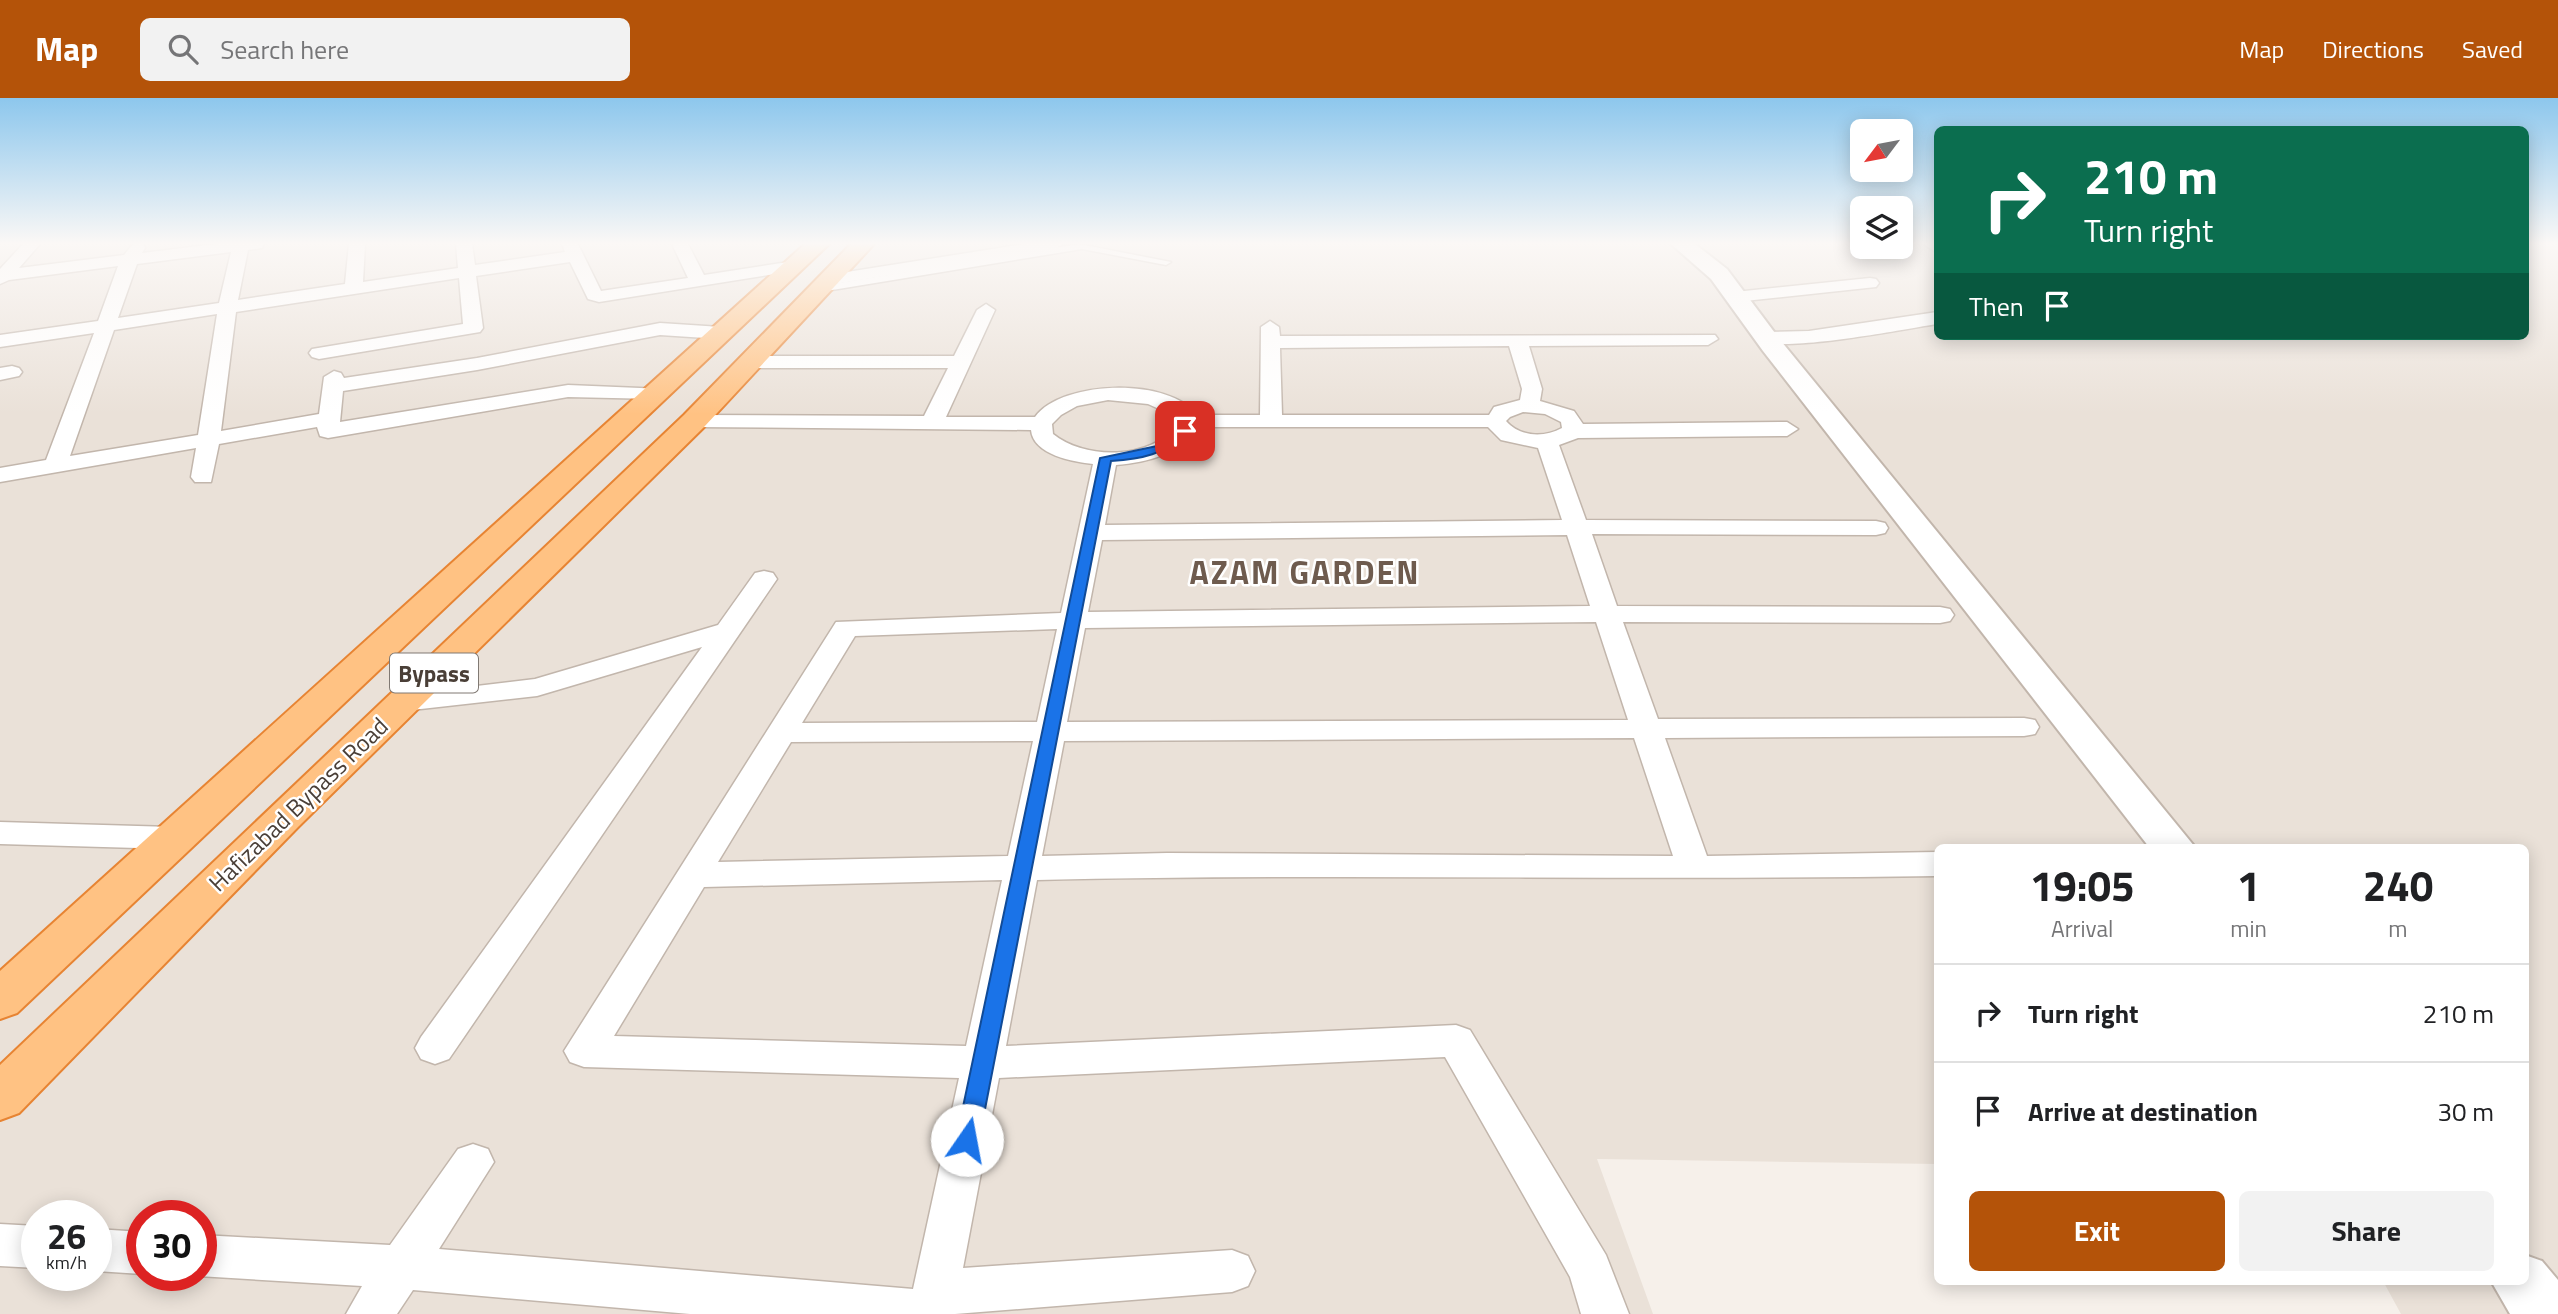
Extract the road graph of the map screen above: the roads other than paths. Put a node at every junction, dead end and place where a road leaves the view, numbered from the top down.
1 (116, 301) edge
2 (230, 301) edge
3 (272, 301) edge
4 (471, 301) edge
5 (769, 301) edge
6 (793, 301) edge
7 (1738, 301) edge
8 (228, 307) junction
9 (986, 310) dead end
10 (1934, 317) edge
11 (107, 326) junction
12 (721, 333) junction
13 (1707, 338) dead end
14 (1766, 338) junction
15 (1517, 340) junction
16 (0, 341) edge
17 (319, 354) dead end
18 (750, 362) junction
19 (961, 362) junction
20 (657, 393) junction
21 (1529, 406) junction
22 (328, 419) junction
23 (694, 421) junction
24 (1187, 421) junction
25 (1271, 421) junction
26 (1495, 421) junction
27 (932, 423) junction
28 (1041, 424) junction
29 (1787, 429) dead end
30 (1573, 431) junction
31 (208, 440) junction
32 (1547, 440) junction
33 (1106, 458) junction
34 (55, 467) junction
35 (0, 475) edge
36 (203, 477) dead end
37 (1578, 527) junction
38 (1875, 528) dead end
39 (1091, 533) junction
40 (764, 579) dead end
41 (1608, 614) junction
42 (1940, 615) dead end
43 (1075, 619) junction
44 (727, 631) junction
45 (403, 702) junction
46 (1647, 727) junction
47 (2024, 727) dead end
48 (781, 733) junction
49 (1050, 733) junction
50 (0, 833) edge
51 (172, 838) junction
52 (2171, 844) edge
53 (1934, 864) edge
54 (1023, 867) junction
55 (1694, 868) junction
56 (693, 875) junction
57 (0, 1000) edge
58 (435, 1048) dead end
59 (983, 1063) junction
60 (0, 1098) edge
61 (474, 1162) dead end
62 (0, 1245) edge
63 (21, 1246) edge
64 (217, 1257) edge
65 (401, 1268) junction
66 (1233, 1271) dead end
67 (2525, 1285) edge
68 (933, 1306) edge
69 (2558, 1309) edge
70 (370, 1314) edge
71 (1605, 1314) edge
72 (2550, 1314) edge

1 - 11 street
2 - 8 street
3 - 8 street
4 - 17 street
5 - 12 highway, Hafizabad Bypass Road / Bypass
6 - 18 highway, Hafizabad Bypass Road / Bypass
7 - 14 street
8 - 11 street
8 - 31 street
9 - 19 street
10 - 14 street
11 - 16 street
11 - 34 street
12 - 20 highway, Hafizabad Bypass Road / Bypass
12 - 22 street
13 - 15 street
14 - 52 street
15 - 21 street
15 - 25 street
18 - 19 street
18 - 23 highway, Hafizabad Bypass Road / Bypass
19 - 27 street
20 - 22 street
20 - 51 highway, Hafizabad Bypass Road / Bypass
21 - 26 street
21 - 30 street
22 - 31 street
23 - 27 street
23 - 45 highway, Hafizabad Bypass Road / Bypass
24 - 25 street
24 - 28 street
24 - 33 street
25 - 26 street
26 - 32 street
27 - 28 street
28 - 33 street
29 - 30 street
30 - 32 street
31 - 34 street
31 - 36 street
32 - 37 street
33 - 39 street
34 - 35 street
37 - 38 street
37 - 39 street
37 - 41 street
39 - 43 street
40 - 44 street
41 - 42 street
41 - 43 street
41 - 46 street
43 - 48 street
43 - 49 street
44 - 45 street
44 - 58 street
45 - 60 highway, Hafizabad Bypass Road / Bypass
46 - 47 street
46 - 49 street
46 - 55 street
48 - 49 street
48 - 56 street
49 - 54 street
50 - 51 street
51 - 57 highway, Hafizabad Bypass Road / Bypass
53 - 55 street
54 - 55 street
54 - 56 street
54 - 59 street
56 - 59 street
59 - 68 street
59 - 71 street
61 - 65 street
62 - 63 street
64 - 65 street
65 - 68 street
65 - 70 street
66 - 68 street
67 - 72 street
69 - 72 street

